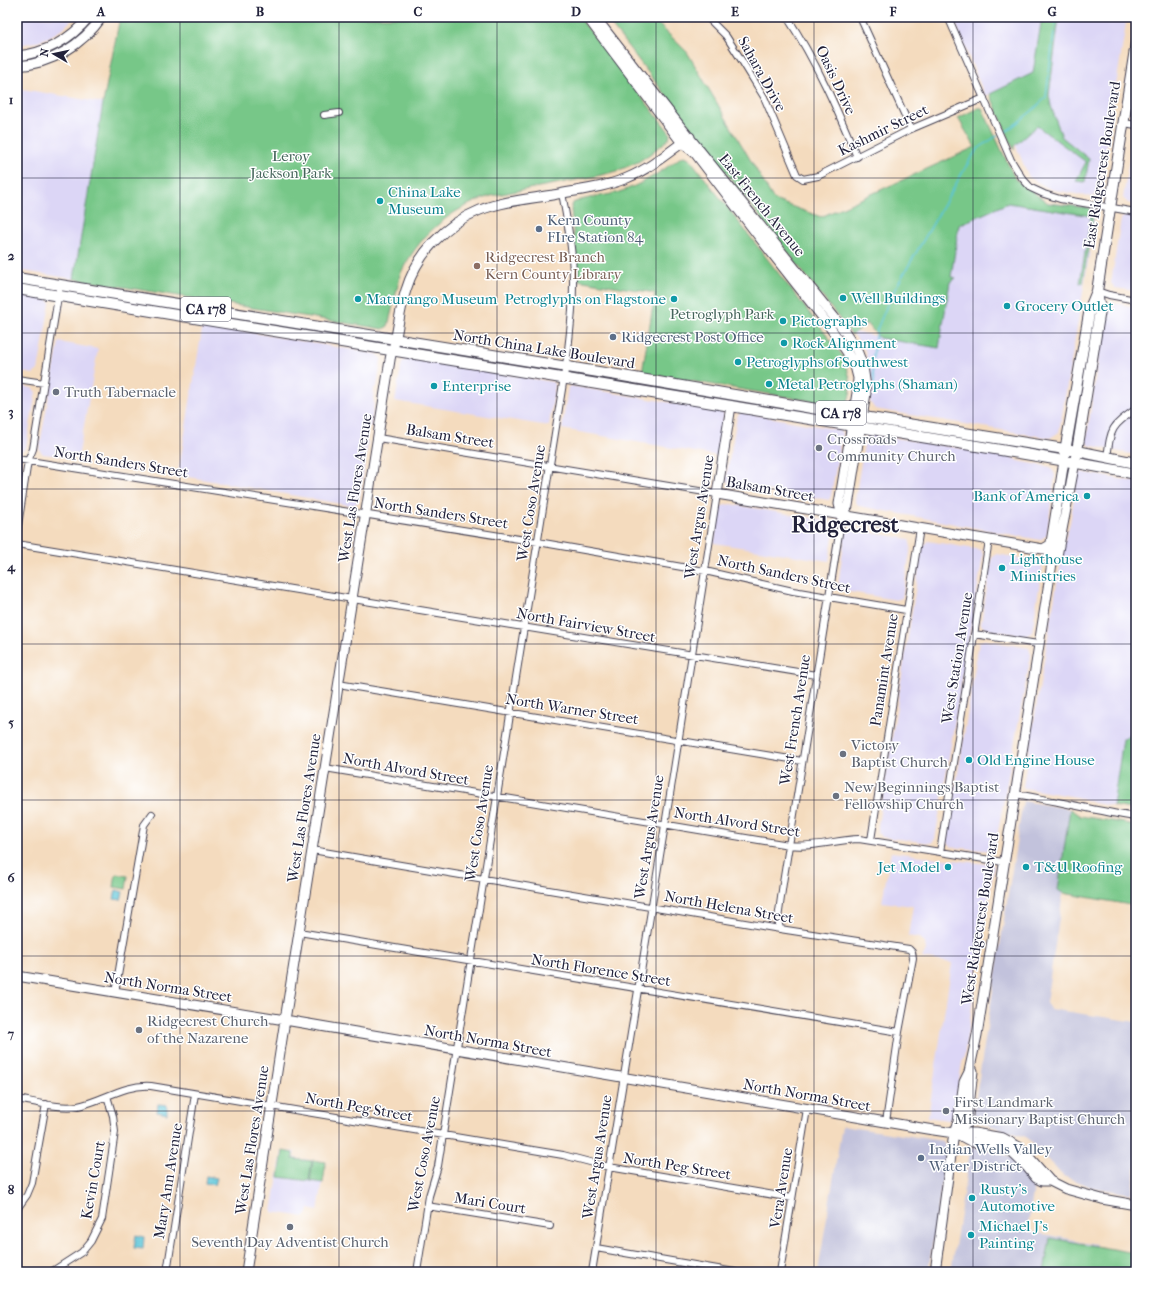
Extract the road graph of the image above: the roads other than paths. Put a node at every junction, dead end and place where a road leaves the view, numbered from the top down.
1 (89, 17) edge
2 (102, 17) edge
3 (587, 17) edge
4 (595, 17) edge
5 (707, 17) edge
6 (787, 17) edge
7 (860, 17) edge
8 (948, 17) edge
9 (1136, 43) edge
10 (17, 56) edge
11 (17, 66) edge
12 (984, 98) junction
13 (339, 113) dead end
14 (324, 115) dead end
15 (1124, 123) junction
16 (1136, 125) edge
17 (911, 129) junction
18 (690, 138) junction
19 (682, 143) junction
20 (857, 157) junction
21 (796, 172) joint
22 (562, 193) junction
23 (1110, 207) junction
24 (1136, 212) edge
25 (17, 278) edge
26 (17, 289) edge
27 (59, 290) junction
28 (1097, 291) junction
29 (1136, 300) edge
30 (263, 318) junction
31 (213, 320) junction
32 (394, 344) junction
33 (565, 367) junction
34 (564, 378) junction
35 (17, 379) edge
36 (44, 383) junction
37 (787, 405) junction
38 (731, 406) junction
39 (1136, 409) edge
40 (857, 421) junction
41 (954, 432) junction
42 (908, 435) junction
43 (378, 438) junction
44 (1066, 450) junction
45 (1077, 451) junction
46 (1107, 458) junction
47 (17, 459) edge
48 (28, 461) junction
49 (1064, 461) junction
50 (1075, 462) junction
51 (1136, 463) edge
52 (550, 466) junction
53 (1136, 474) edge
54 (717, 494) junction
55 (365, 515) junction
56 (842, 515) junction
57 (920, 528) junction
58 (17, 532) edge
59 (1061, 539) junction
60 (989, 540) junction
61 (538, 542) junction
62 (17, 544) edge
63 (1050, 545) junction
64 (1052, 563) junction
65 (705, 571) junction
66 (828, 597) junction
67 (352, 599) junction
68 (906, 610) junction
69 (523, 627) junction
70 (974, 634) junction
71 (1038, 644) junction
72 (691, 655) junction
73 (816, 675) junction
74 (338, 684) junction
75 (510, 712) junction
76 (678, 740) junction
77 (802, 761) junction
78 (325, 768) junction
79 (1014, 794) junction
80 (497, 797) junction
81 (152, 814) dead end
82 (1136, 817) edge
83 (665, 824) junction
84 (871, 840) junction
85 (789, 845) junction
86 (312, 850) junction
87 (940, 852) junction
88 (1004, 862) junction
89 (483, 880) junction
90 (651, 907) junction
91 (780, 929) junction
92 (299, 932) junction
93 (470, 961) junction
94 (17, 976) edge
95 (638, 989) junction
96 (115, 993) junction
97 (285, 1020) junction
98 (899, 1032) junction
99 (456, 1050) junction
100 (624, 1078) junction
101 (195, 1094) junction
102 (107, 1096) junction
103 (17, 1099) edge
104 (46, 1104) junction
105 (272, 1106) junction
106 (807, 1109) junction
107 (886, 1122) junction
108 (954, 1133) junction
109 (443, 1134) junction
110 (609, 1168) junction
111 (792, 1198) junction
112 (1136, 1205) edge
113 (427, 1206) junction
114 (17, 1208) edge
115 (550, 1226) dead end
116 (596, 1248) junction
117 (51, 1272) edge
118 (167, 1272) edge
119 (246, 1272) edge
120 (417, 1272) edge
121 (592, 1272) edge
122 (735, 1272) edge
123 (780, 1272) edge
124 (935, 1272) edge

1 - 10 main road
2 - 11 main road
3 - 19 main road, East French Avenue
4 - 18 main road, East French Avenue
5 - 21 street, Sahara Drive
6 - 20 street, Oasis Drive
7 - 17 street
8 - 12 street
9 - 15 main road, East Ridgecrest Boulevard
12 - 17 street, Kashmir Street
12 - 23 street
13 - 14 street
15 - 16 street
15 - 23 main road, East Ridgecrest Boulevard
17 - 20 street, Kashmir Street
18 - 19 main road, West Las Flores Avenue
18 - 40 main road, East French Avenue
19 - 22 main road, West Las Flores Avenue
19 - 40 main road, East French Avenue
20 - 21 street, Kashmir Street
22 - 32 main road, West Las Flores Avenue
22 - 33 street, West Coso Avenue
23 - 24 street
23 - 28 main road, East Ridgecrest Boulevard
25 - 27 main road, North China Lake Boulevard / CA 178
26 - 27 main road, North China Lake Boulevard / CA 178
27 - 30 main road, North China Lake Boulevard / CA 178
27 - 31 main road, North China Lake Boulevard / CA 178
27 - 36 street
28 - 29 street
28 - 44 main road, East Ridgecrest Boulevard
28 - 45 main road, East Ridgecrest Boulevard
30 - 31 main road
30 - 32 main road, North China Lake Boulevard / CA 178
31 - 32 main road, North China Lake Boulevard / CA 178
32 - 33 main road, North China Lake Boulevard / CA 178
32 - 34 main road, North China Lake Boulevard / CA 178
32 - 43 main road, West Las Flores Avenue
33 - 34 street, West Coso Avenue
33 - 37 main road, North China Lake Boulevard / CA 178
34 - 38 main road, North China Lake Boulevard / CA 178
34 - 52 street, West Coso Avenue
35 - 36 street
36 - 48 street
37 - 38 main road
37 - 40 main road, North China Lake Boulevard / CA 178
38 - 40 main road, North China Lake Boulevard / CA 178
38 - 54 main road, West Argus Avenue
39 - 46 street
40 - 41 main road, North China Lake Boulevard / CA 178
40 - 42 main road, North China Lake Boulevard / CA 178
40 - 56 main road, West French Avenue
41 - 42 main road
41 - 44 main road, North China Lake Boulevard / CA 178
42 - 49 main road, North China Lake Boulevard / CA 178
43 - 52 street, Balsam Street
43 - 55 main road, West Las Flores Avenue
44 - 45 main road, North China Lake Boulevard
44 - 49 main road, East Ridgecrest Boulevard
45 - 46 main road, North China Lake Boulevard
45 - 50 main road, West Ridgecrest Boulevard
46 - 51 main road, North China Lake Boulevard
47 - 48 street, North Sanders Street
48 - 55 street, North Sanders Street
48 - 58 street
49 - 50 main road, North China Lake Boulevard
49 - 63 main road, West Ridgecrest Boulevard
50 - 53 main road, North China Lake Boulevard
50 - 59 main road, West Ridgecrest Boulevard
52 - 54 street, Balsam Street
52 - 61 street, West Coso Avenue
54 - 56 main road, Balsam Street
54 - 65 street, West Argus Avenue
55 - 61 street, North Sanders Street
55 - 67 main road, West Las Flores Avenue
56 - 57 main road, Balsam Street
56 - 66 street, West French Avenue
57 - 60 main road, Balsam Street
57 - 68 street, Panamint Avenue
59 - 63 street, Balsam Street
59 - 64 main road, West Ridgecrest Boulevard
60 - 63 main road, Balsam Street
60 - 70 street, West Station Avenue
61 - 65 street, North Sanders Street
61 - 69 street, West Coso Avenue
62 - 67 street, North Fairview Street
63 - 64 main road, West Ridgecrest Boulevard
64 - 71 main road, West Ridgecrest Boulevard
65 - 66 street, North Sanders Street
65 - 72 street, West Argus Avenue
66 - 68 street, North Sanders Street
66 - 73 street, West French Avenue
67 - 69 street, North Fairview Street
67 - 74 main road, West Las Flores Avenue
68 - 84 street, Panamint Avenue
69 - 72 street, North Fairview Street
69 - 75 street, West Coso Avenue
70 - 71 street
70 - 87 street, West Station Avenue
71 - 79 main road, West Ridgecrest Boulevard
72 - 73 street, North Fairview Street
72 - 76 street, West Argus Avenue
73 - 77 street, West French Avenue
74 - 75 street, North Warner Street
74 - 78 main road, West Las Flores Avenue
75 - 76 street, North Warner Street
75 - 80 street, West Coso Avenue
76 - 77 street, North Warner Street
76 - 83 street, West Argus Avenue
77 - 85 street, West French Avenue
78 - 80 street, North Alvord Street
78 - 86 main road, West Las Flores Avenue
79 - 82 street
79 - 88 main road, West Ridgecrest Boulevard
80 - 83 street, North Alvord Street
80 - 89 street, West Coso Avenue
81 - 96 street
83 - 85 street, North Alvord Street
83 - 90 street, West Argus Avenue
84 - 85 street, North Alvord Street
84 - 87 street, North Alvord Street
85 - 91 street, West French Avenue
86 - 89 street, North Helena Street
86 - 92 main road, West Las Flores Avenue
87 - 88 street, North Alvord Street
88 - 108 main road, West Ridgecrest Boulevard
89 - 90 street, North Helena Street
89 - 93 street, West Coso Avenue
90 - 91 street, North Helena Street
90 - 95 street, West Argus Avenue
91 - 98 street, North Helena Street
92 - 93 street, North Florence Street
92 - 97 main road, West Las Flores Avenue
93 - 95 street, North Florence Street
93 - 99 street, West Coso Avenue
94 - 96 main road, North Norma Street
95 - 98 street, North Florence Street
95 - 100 street, West Argus Avenue
96 - 97 main road, North Norma Street
97 - 99 main road, North Norma Street
97 - 105 main road, West Las Flores Avenue
98 - 107 street
99 - 100 main road, North Norma Street
99 - 109 street, West Coso Avenue
100 - 106 main road, North Norma Street
100 - 110 street, West Argus Avenue
101 - 102 street, North Peg Street
101 - 105 street, North Peg Street
101 - 118 street, Mary Ann Avenue
102 - 104 street, North Peg Street
102 - 117 street, Kevin Court
103 - 104 street, North Peg Street
104 - 114 street
105 - 109 street, North Peg Street
105 - 119 main road, West Las Flores Avenue
106 - 107 main road, North Norma Street
106 - 111 street, Vera Avenue
107 - 108 main road, North Norma Street
108 - 112 main road, North Norma Street
108 - 124 main road
109 - 110 street, North Peg Street
109 - 113 street, West Coso Avenue
110 - 111 street, North Peg Street
110 - 116 street, West Argus Avenue
111 - 123 street, Vera Avenue
113 - 115 street, Mari Court
113 - 120 street, West Coso Avenue
116 - 121 street, West Argus Avenue
116 - 122 street

